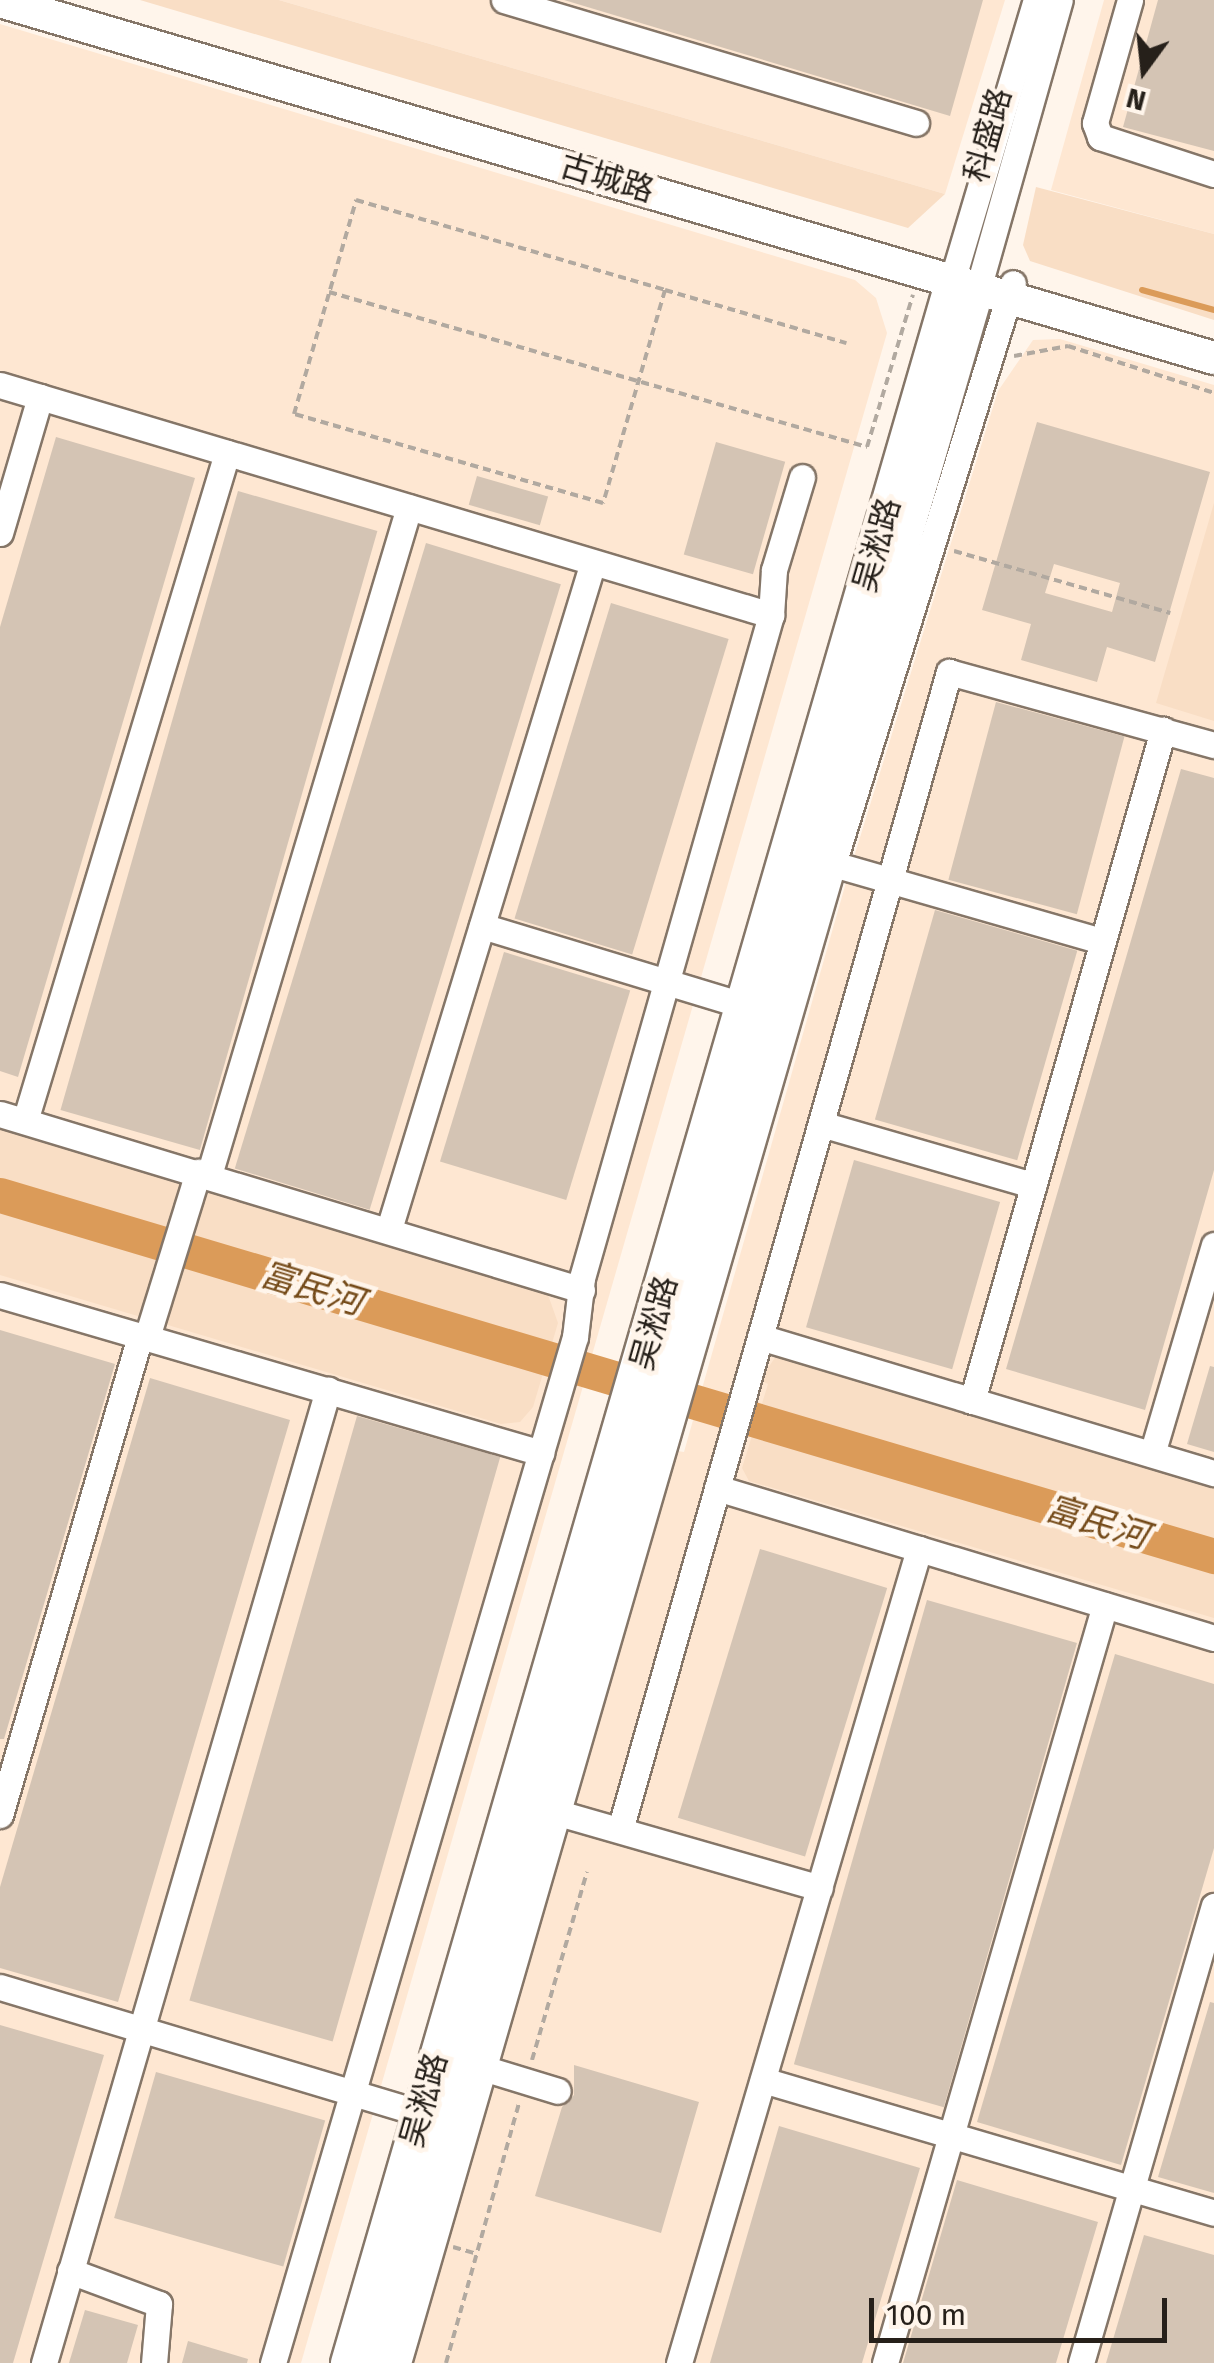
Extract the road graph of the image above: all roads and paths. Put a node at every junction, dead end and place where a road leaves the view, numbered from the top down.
1 (0, 0) edge
2 (48, 0) edge
3 (504, 0) edge
4 (1036, 0) edge
5 (1060, 0) edge
6 (1130, 0) edge
7 (564, 9) edge
8 (916, 123) dead end
9 (1214, 174) edge
10 (920, 270) junction
11 (982, 282) junction
12 (665, 290) junction
13 (329, 292) junction
14 (1214, 342) edge
15 (846, 344) dead end
16 (992, 358) junction
17 (1214, 358) edge
18 (640, 382) junction
19 (0, 385) edge
20 (1214, 393) edge
21 (40, 397) junction
22 (227, 453) junction
23 (802, 477) dead end
24 (408, 507) junction
25 (0, 532) edge
26 (936, 546) junction
27 (593, 562) junction
28 (1170, 613) dead end
29 (771, 615) junction
30 (1163, 730) junction
31 (1214, 745) edge
32 (813, 858) junction
33 (890, 880) junction
34 (482, 926) junction
35 (1102, 941) junction
36 (666, 982) junction
37 (745, 1006) junction
38 (12, 1117) edge
39 (821, 1124) junction
40 (203, 1174) junction
41 (1033, 1185) junction
42 (390, 1229) junction
43 (1214, 1245) edge
44 (582, 1290) junction
45 (0, 1295) edge
46 (144, 1336) junction
47 (760, 1336) junction
48 (328, 1390) junction
49 (972, 1400) junction
50 (541, 1454) junction
51 (1152, 1454) junction
52 (1214, 1473) edge
53 (717, 1488) junction
54 (919, 1549) junction
55 (1105, 1605) junction
56 (1214, 1638) edge
57 (536, 1806) junction
58 (0, 1815) edge
59 (620, 1830) junction
60 (587, 1872) dead end
61 (820, 1888) junction
62 (1214, 1906) edge
63 (0, 1988) edge
64 (141, 2029) junction
65 (483, 2068) junction
66 (763, 2080) junction
67 (525, 2082) junction
68 (558, 2091) dead end
69 (352, 2092) junction
70 (420, 2113) junction
71 (952, 2135) junction
72 (1132, 2188) junction
73 (1214, 2213) edge
74 (70, 2271) junction
75 (44, 2363) edge
76 (154, 2363) edge
77 (272, 2363) edge
78 (346, 2363) edge
79 (374, 2363) edge
80 (398, 2363) edge
81 (446, 2363) edge
82 (679, 2363) edge
83 (886, 2363) edge
84 (1081, 2363) edge

1 - 10 main road, 古城路
2 - 11 main road, 古城路
3 - 7 street
4 - 11 street, 科盛路
5 - 11 street, 科盛路
6 - 9 street
7 - 8 street
10 - 11 main road, 古城路
10 - 18 path
11 - 14 main road, 古城路
11 - 16 street
11 - 17 main road, 古城路
11 - 32 main road, 吴淞路
12 - 13 path
12 - 15 path
12 - 18 path
13 - 18 path
13 - 18 path
16 - 20 path
16 - 26 street
19 - 21 street
21 - 22 street
21 - 25 street
22 - 24 street
22 - 38 street
23 - 29 street
24 - 27 street
24 - 40 street
26 - 28 path
26 - 32 street
27 - 29 street
27 - 34 street
29 - 36 street
30 - 31 street
30 - 33 street
30 - 35 street
32 - 33 street
32 - 37 main road, 吴淞路
32 - 57 main road, 吴淞路
33 - 35 street
33 - 39 street
34 - 36 street
34 - 42 street
35 - 41 street
36 - 37 street
36 - 44 street
37 - 57 main road, 吴淞路
38 - 40 street
39 - 41 street
39 - 47 street
40 - 42 street
40 - 46 street
41 - 49 street
42 - 44 street
43 - 51 street
44 - 50 street
45 - 46 street
46 - 48 street
46 - 58 street
47 - 49 street
47 - 53 street
48 - 50 street
48 - 64 street
49 - 51 street
50 - 69 street
51 - 52 street
53 - 54 street
53 - 59 street
54 - 55 street
54 - 61 street
55 - 56 street
55 - 71 street
57 - 59 street
57 - 65 street
57 - 70 main road, 吴淞路
57 - 79 main road, 吴淞路
59 - 61 street
60 - 67 path
61 - 66 street
62 - 72 street
63 - 64 street
64 - 69 street
64 - 74 street
65 - 67 street
65 - 80 street
66 - 71 street
66 - 82 street
67 - 68 street
67 - 81 path
69 - 70 street
69 - 77 street
70 - 78 main road, 吴淞路
71 - 72 street
71 - 83 street
72 - 73 street
72 - 84 street
74 - 75 street
74 - 76 street

